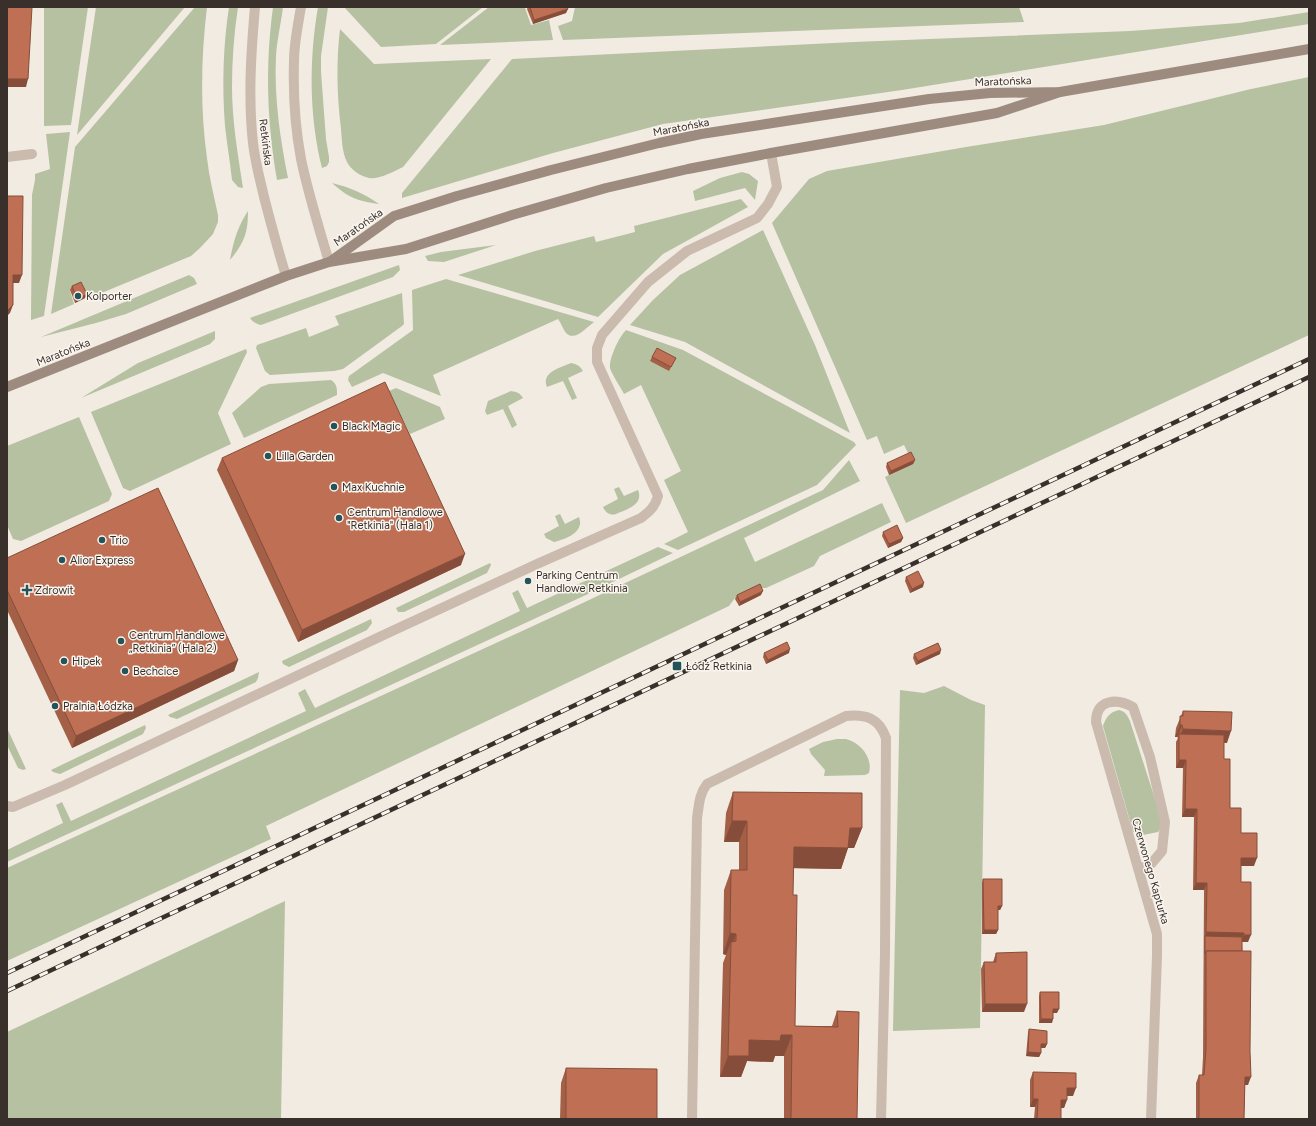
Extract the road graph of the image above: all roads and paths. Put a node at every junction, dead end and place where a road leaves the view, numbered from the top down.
1 (255, 7) edge
2 (301, 7) edge
3 (1309, 49) edge
4 (1060, 92) junction
5 (771, 153) junction
6 (32, 154) dead end
7 (7, 157) edge
8 (328, 262) junction
9 (286, 276) junction
10 (7, 387) edge
11 (7, 806) edge
12 (1139, 868) junction
13 (692, 1119) edge
14 (881, 1119) edge
15 (1152, 1119) edge

1 - 9 street, Retkińska
2 - 8 street
3 - 4 main road, Maratońska
4 - 5 main road, Maratońska
4 - 8 main road, Maratońska
5 - 8 main road, Maratońska
5 - 11 street
6 - 7 street
8 - 9 main road, Maratońska
9 - 10 main road, Maratońska
12 - 12 street, Czerwonego Kapturka
12 - 15 street, Czerwonego Kapturka
13 - 14 street

